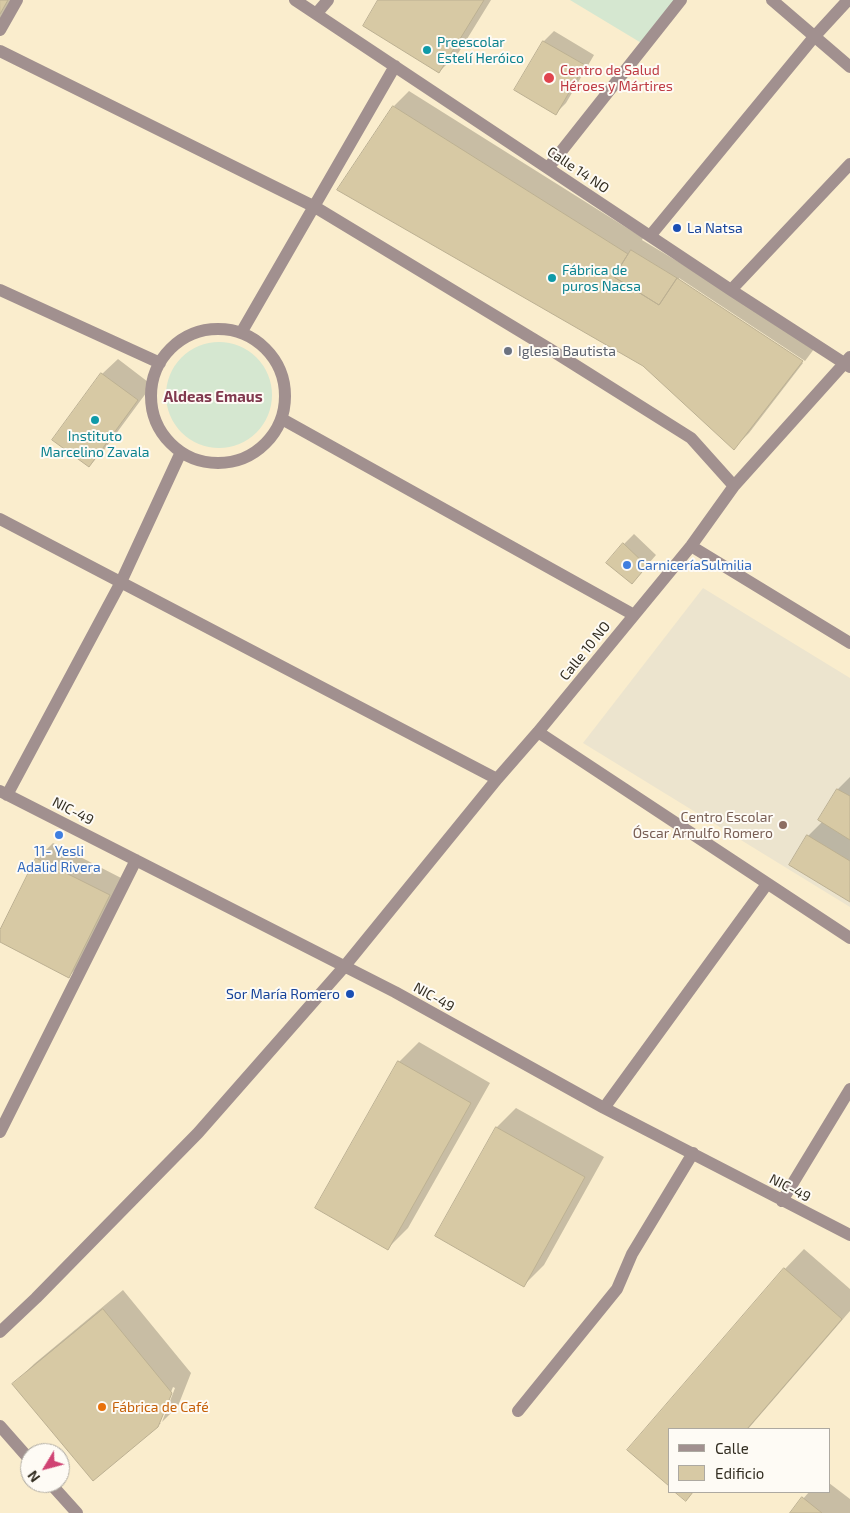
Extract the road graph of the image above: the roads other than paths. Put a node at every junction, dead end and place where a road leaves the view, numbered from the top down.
1 (17, 0) edge
2 (295, 0) edge
3 (328, 0) edge
4 (681, 0) edge
5 (772, 0) edge
6 (848, 0) edge
7 (317, 14) junction
8 (0, 30) edge
9 (814, 37) junction
10 (0, 51) edge
11 (395, 66) junction
12 (850, 67) edge
13 (850, 164) edge
14 (548, 168) junction
15 (315, 207) junction
16 (650, 236) junction
17 (0, 290) edge
18 (730, 290) junction
19 (241, 333) junction
20 (848, 362) edge
21 (160, 364) junction
22 (282, 419) junction
23 (181, 452) junction
24 (734, 486) junction
25 (0, 519) edge
26 (691, 546) junction
27 (121, 582) junction
28 (634, 614) junction
29 (850, 643) edge
30 (538, 732) junction
31 (497, 779) junction
32 (4, 793) edge
33 (136, 860) junction
34 (767, 884) junction
35 (850, 938) edge
36 (344, 967) junction
37 (850, 1089) edge
38 (604, 1108) junction
39 (0, 1132) edge
40 (693, 1153) junction
41 (782, 1201) junction
42 (850, 1235) edge
43 (0, 1332) edge
44 (518, 1411) dead end
45 (0, 1426) edge
46 (20, 1449) edge
47 (59, 1493) edge
48 (77, 1513) edge

1 - 8 street
2 - 7 street, Calle 14 NO
3 - 7 street
4 - 14 street
5 - 9 street
6 - 9 street
7 - 11 street, Calle 14 NO
9 - 12 street
9 - 16 street
10 - 15 street
11 - 14 street, Calle 14 NO
11 - 15 street
13 - 18 street
14 - 16 street, Calle 14 NO
15 - 19 street
15 - 24 street
16 - 18 street, Calle 14 NO
17 - 21 street
18 - 20 street, Calle 14 NO
19 - 21 street
19 - 22 street
20 - 24 street, Calle 10 NO
21 - 23 street
22 - 23 street
22 - 28 street
23 - 27 street
24 - 26 street, Calle 10 NO
25 - 27 street
26 - 28 street, Calle 10 NO
26 - 29 street
27 - 31 street
27 - 32 street
28 - 30 street, Calle 10 NO
30 - 31 street, Calle 10 NO
30 - 34 street
31 - 36 street, Calle 10 NO
32 - 33 street, NIC-49 / NIC-49
33 - 36 street, NIC-49 / NIC-49
33 - 39 street
34 - 35 street
34 - 38 street
36 - 38 street, NIC-49 / NIC-49
36 - 43 street, Calle 10 NO
37 - 41 street
38 - 40 street, NIC-49 / NIC-49
40 - 41 street, NIC-49 / NIC-49
40 - 44 street
41 - 42 street, NIC-49 / NIC-49
45 - 46 street
47 - 48 street

